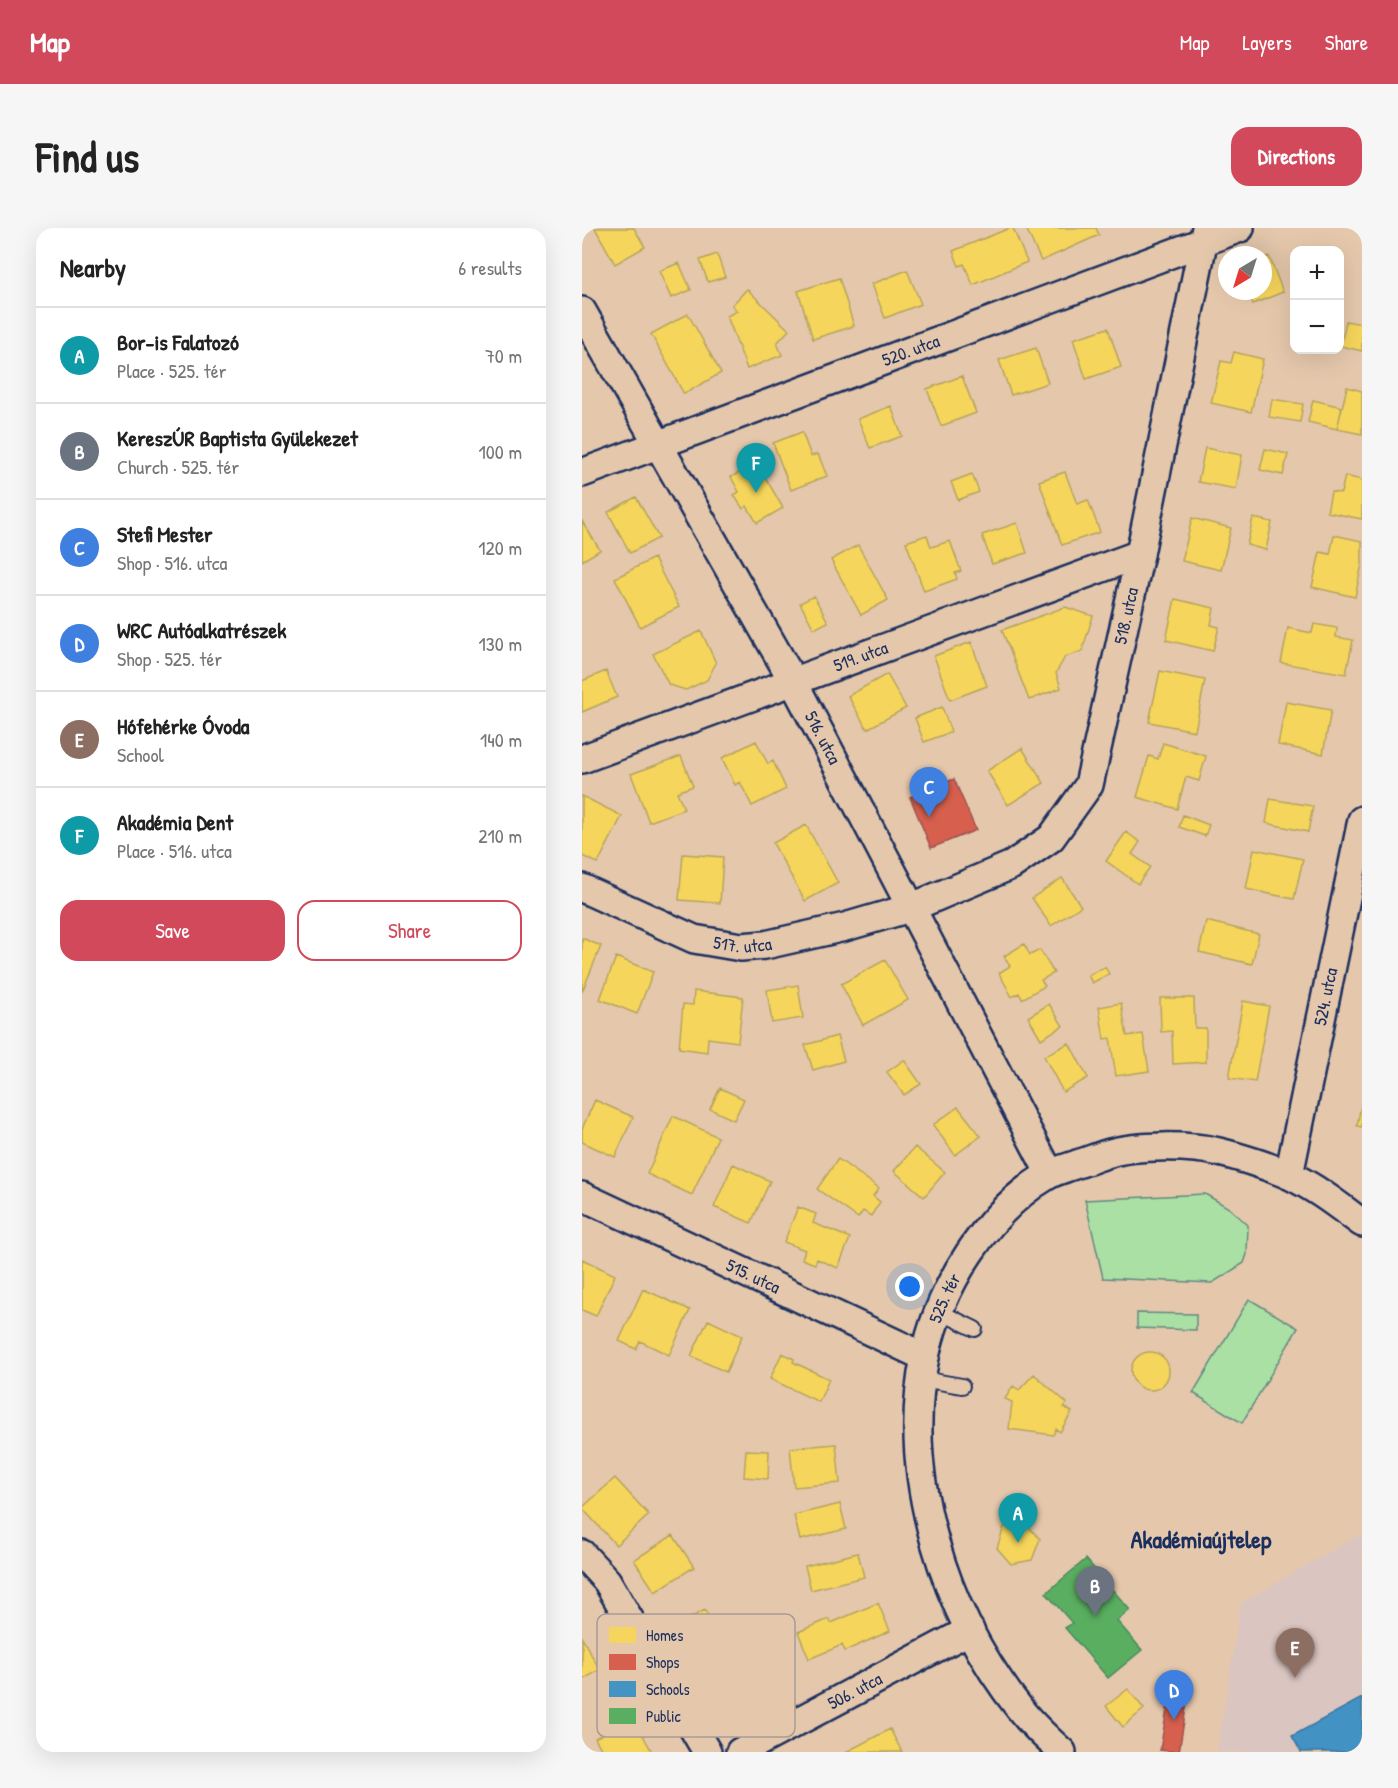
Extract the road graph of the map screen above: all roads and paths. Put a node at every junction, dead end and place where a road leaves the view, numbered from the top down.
1 (1239, 228) edge
2 (1205, 234) edge
3 (582, 311) edge
4 (658, 444) junction
5 (582, 473) edge
6 (1140, 554) junction
7 (793, 681) junction
8 (582, 759) edge
9 (1362, 819) edge
10 (582, 888) edge
11 (910, 908) junction
12 (1050, 1174) junction
13 (1289, 1175) junction
14 (582, 1196) edge
15 (1362, 1222) edge
16 (938, 1311) junction
17 (975, 1329) dead end
18 (923, 1368) junction
19 (962, 1386) dead end
20 (582, 1554) edge
21 (626, 1614) edge
22 (970, 1630) junction
23 (795, 1723) edge
24 (698, 1737) edge
25 (768, 1737) edge
26 (707, 1752) edge
27 (740, 1752) edge
28 (1062, 1752) edge

1 - 2 street, 520. utca
2 - 4 street, 520. utca
2 - 6 street, 518. utca
3 - 4 street, 516. utca
4 - 5 street, 520. utca
4 - 7 street, 516. utca
6 - 7 street, 519. utca
6 - 11 street, 518. utca
7 - 8 street, 519. utca
7 - 11 street, 516. utca
9 - 13 street, 524. utca
10 - 11 street, 517. utca
11 - 12 street, 516. utca
12 - 13 street, 525. tér
12 - 16 street, 525. tér
13 - 15 street, 525. tér
14 - 18 street, 515. utca
16 - 17 lane
16 - 18 street, 525. tér
18 - 19 lane
18 - 22 street, 525. tér
20 - 21 street
22 - 23 street, 506. utca
22 - 28 street, 525. tér
24 - 26 street
25 - 27 street, 506. utca

